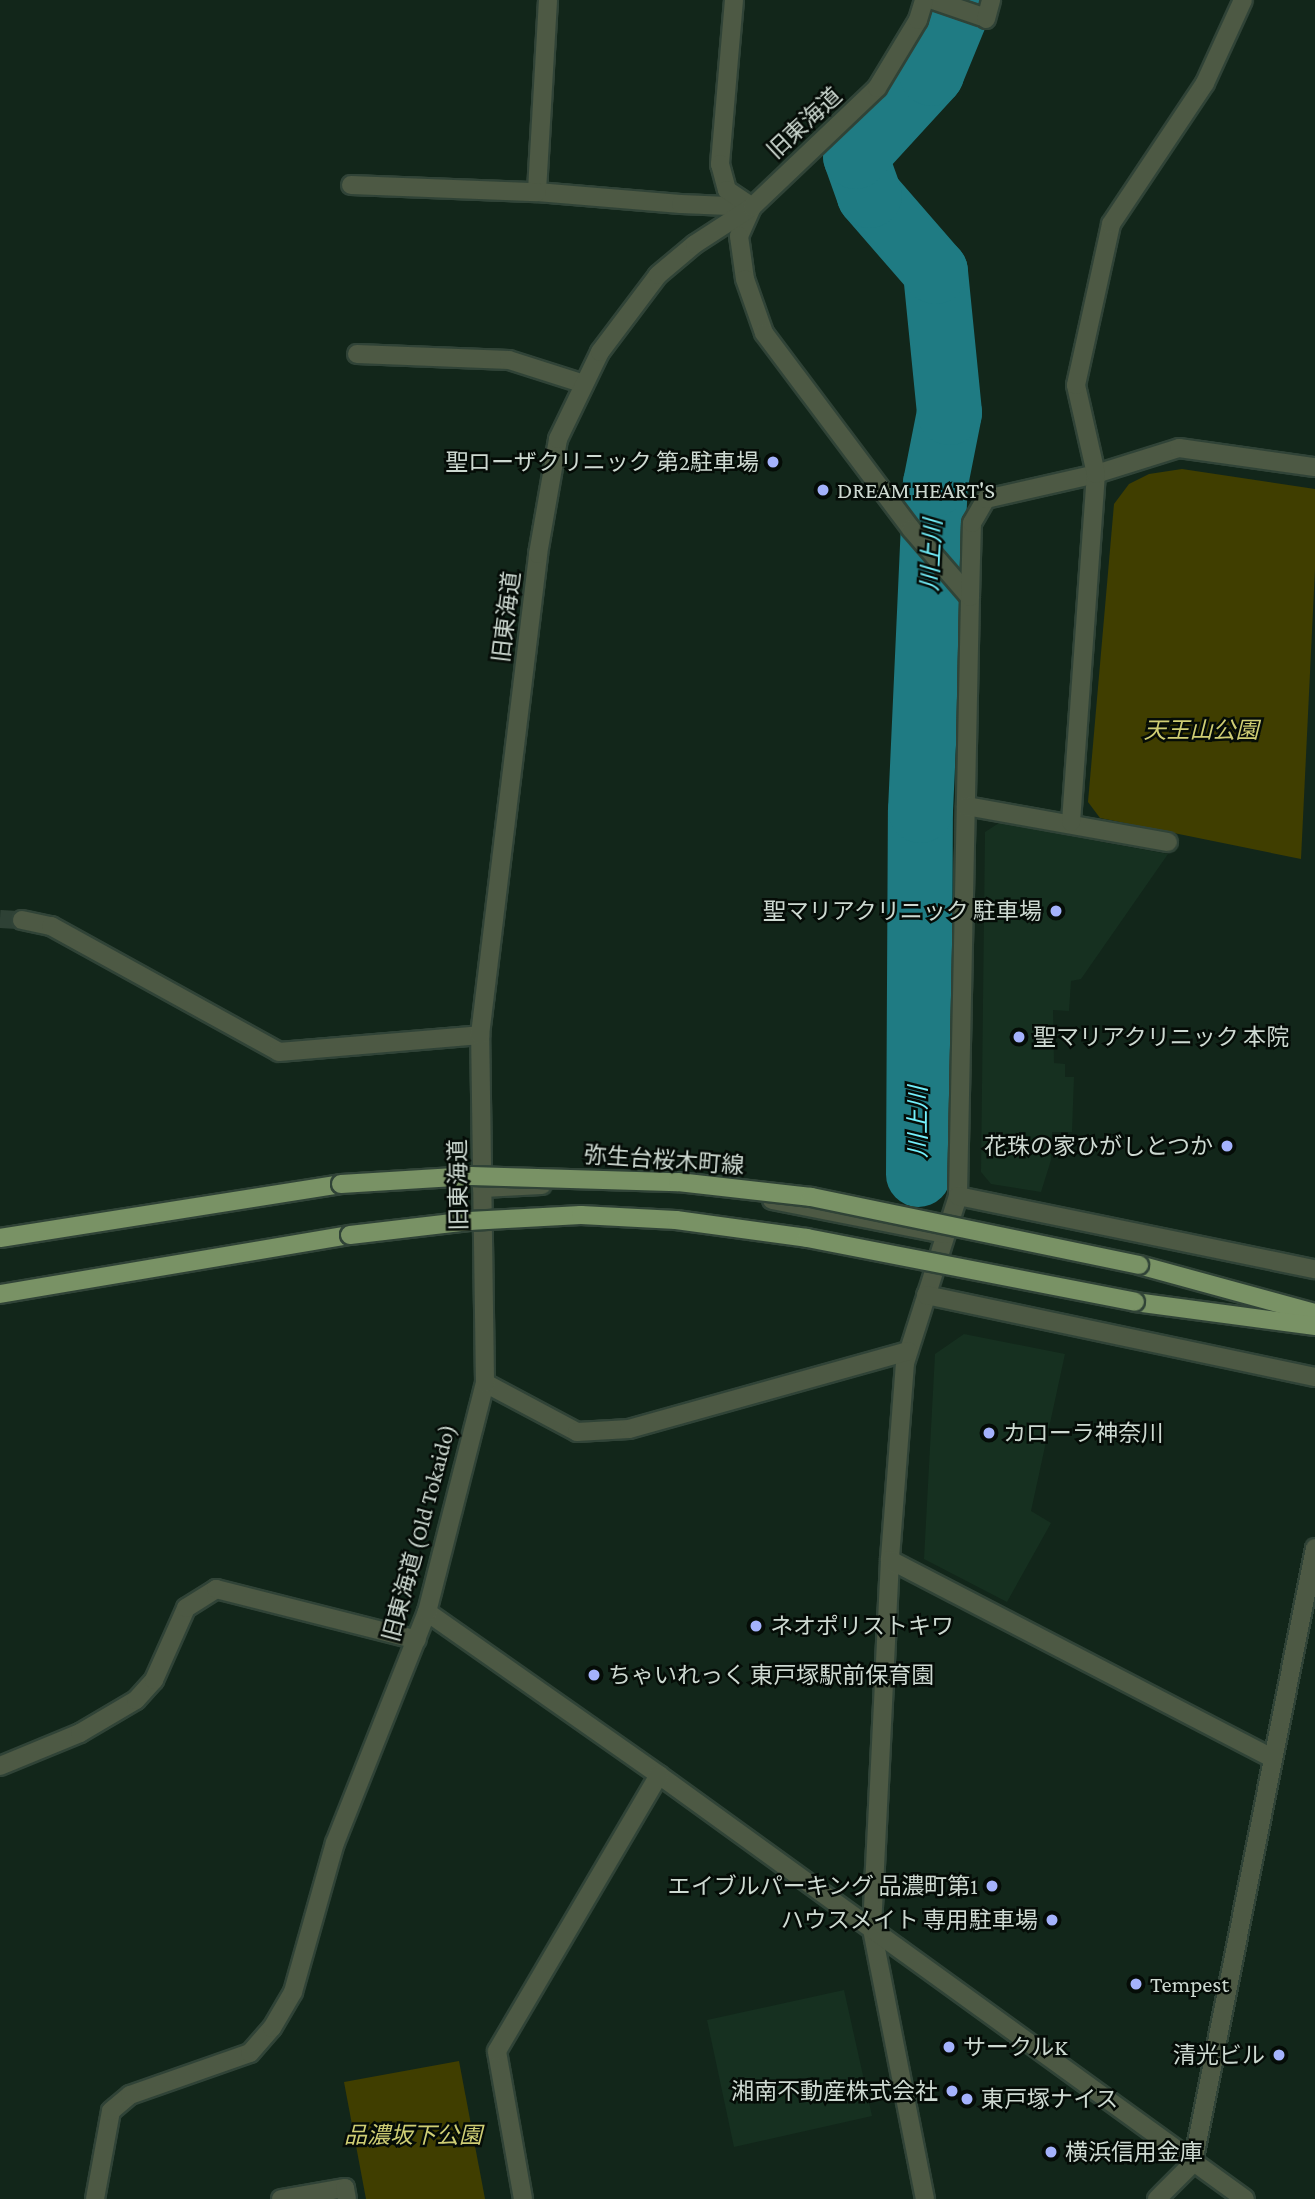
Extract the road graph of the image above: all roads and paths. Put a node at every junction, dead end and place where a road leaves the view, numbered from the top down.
1 (548, 0) edge
2 (734, 0) edge
3 (991, 0) edge
4 (1242, 0) edge
5 (933, 1) edge
6 (352, 185) dead end
7 (537, 192) junction
8 (752, 206) junction
9 (357, 354) dead end
10 (584, 384) junction
11 (1315, 467) edge
12 (1097, 474) junction
13 (965, 590) junction
14 (966, 806) junction
15 (1071, 822) junction
16 (1168, 842) dead end
17 (22, 920) tunnel mouth
18 (480, 1035) junction
19 (482, 1188) junction
20 (958, 1196) junction
21 (946, 1234) junction
22 (0, 1238) edge
23 (1315, 1269) edge
24 (0, 1294) edge
25 (926, 1295) junction
26 (1315, 1314) edge
27 (1315, 1326) edge
28 (908, 1351) junction
29 (1315, 1377) edge
30 (485, 1383) junction
31 (1315, 1548) edge
32 (890, 1560) junction
33 (427, 1612) junction
34 (417, 1640) junction
35 (1272, 1758) junction
36 (0, 1766) edge
37 (659, 1775) junction
38 (872, 1929) junction
39 (1193, 2163) junction
40 (95, 2199) edge
41 (281, 2199) edge
42 (347, 2199) edge
43 (523, 2199) edge
44 (925, 2199) edge
45 (1157, 2199) edge
46 (1245, 2199) edge

1 - 7 street
2 - 8 street
3 - 5 street
4 - 12 street
5 - 8 street, 旧東海道
6 - 7 street
7 - 8 street
8 - 10 street, 旧東海道
8 - 13 street
9 - 10 street
10 - 18 street, 旧東海道
11 - 12 street
12 - 13 street
12 - 15 street
13 - 14 street
14 - 15 street
14 - 20 street
15 - 16 street
17 - 18 street
18 - 19 street, 旧東海道
19 - 21 street
19 - 30 street, 旧東海道
20 - 21 street
20 - 23 street
21 - 25 street
22 - 26 main road, 弥生台桜木町線, bridge
24 - 27 main road, bridge
25 - 28 street
25 - 29 street
28 - 30 street
28 - 32 street
30 - 33 street, 旧東海道 (Old Tokaido)
31 - 35 street
32 - 35 street
32 - 38 street
33 - 34 street, 旧東海道 (Old Tokaido)
33 - 37 street
34 - 36 street
34 - 40 street, 旧東海道 (Old Tokaido)
35 - 39 street
37 - 38 street
37 - 43 street
38 - 39 street
38 - 44 street
39 - 45 street
39 - 46 street
41 - 42 street

